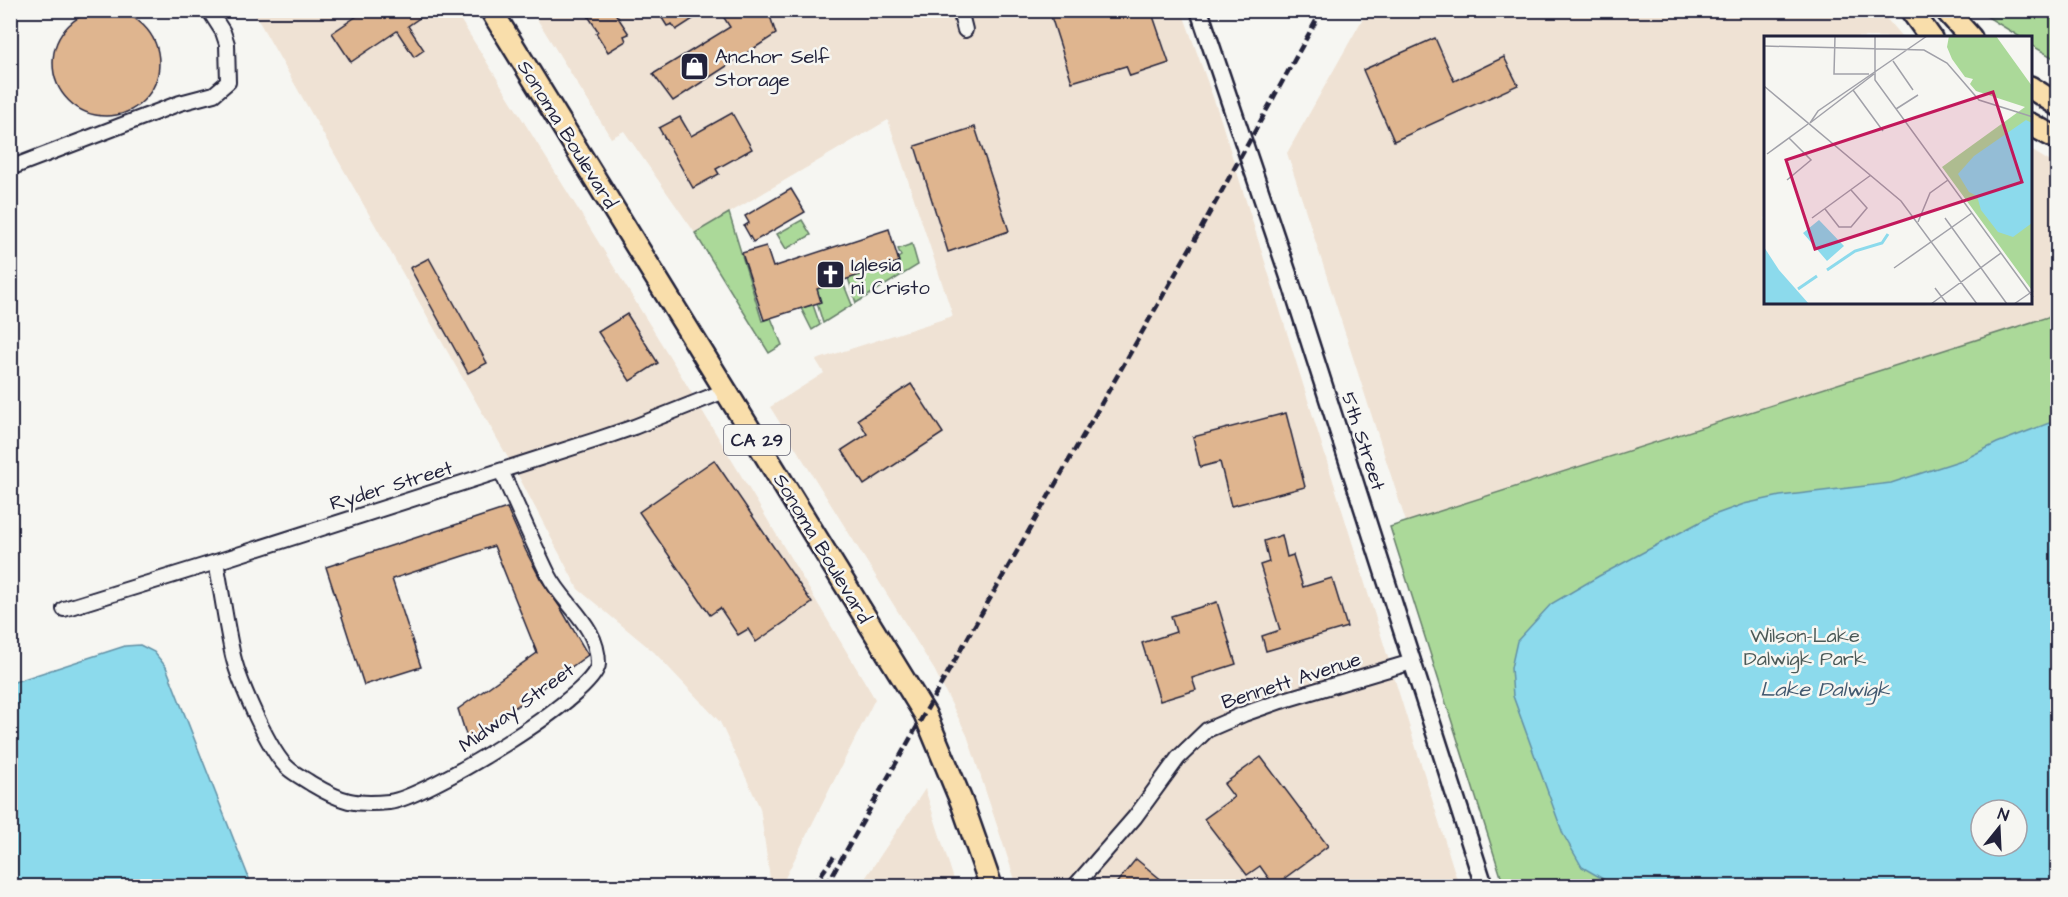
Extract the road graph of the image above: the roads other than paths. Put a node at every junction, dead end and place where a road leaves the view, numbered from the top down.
1 (209, 10) edge
2 (491, 10) edge
3 (960, 10) edge
4 (1199, 10) edge
5 (1911, 10) edge
6 (1946, 10) edge
7 (965, 30) dead end
8 (1930, 36) edge
9 (1969, 36) edge
10 (2032, 88) edge
11 (2058, 105) edge
12 (2032, 125) edge
13 (2058, 139) edge
14 (10, 168) edge
15 (727, 390) junction
16 (501, 471) junction
17 (216, 562) junction
18 (64, 609) dead end
19 (1412, 662) junction
20 (990, 886) edge
21 (1075, 886) edge
22 (1484, 886) edge

1 - 14 street
2 - 15 main road, Sonoma Boulevard / CA 29
3 - 7 street
4 - 19 street, 5th Street
5 - 8 main road
6 - 9 main road
10 - 11 main road
12 - 13 main road
15 - 16 street, Ryder Street
15 - 20 main road, Sonoma Boulevard / CA 29
16 - 17 street, Ryder Street
16 - 17 street, Midway Street
17 - 18 street, Ryder Street
19 - 21 street, Bennett Avenue
19 - 22 street, 5th Street

